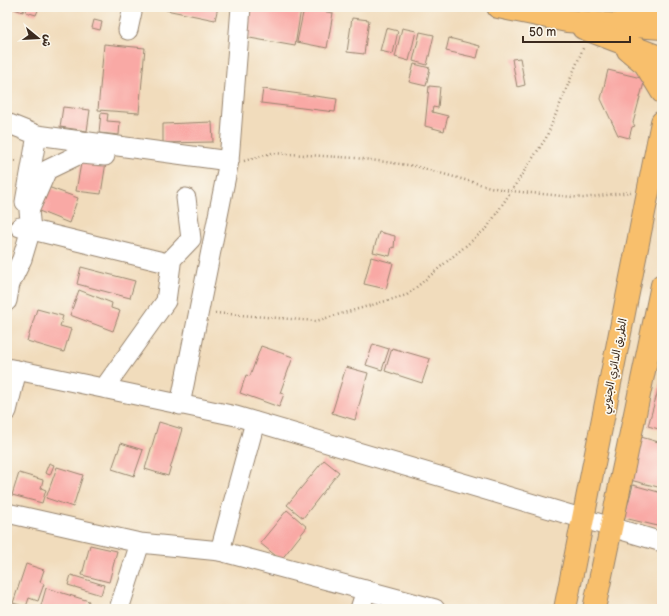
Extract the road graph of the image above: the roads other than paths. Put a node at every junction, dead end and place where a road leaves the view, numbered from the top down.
1 (133, 7) edge
2 (241, 7) edge
3 (498, 7) edge
4 (658, 7) edge
5 (567, 21) junction
6 (662, 28) edge
7 (128, 30) dead end
8 (619, 34) junction
9 (662, 58) edge
10 (662, 92) edge
11 (662, 122) edge
12 (7, 123) edge
13 (37, 135) junction
14 (210, 158) junction
15 (228, 163) junction
16 (186, 198) dead end
17 (26, 228) junction
18 (168, 263) junction
19 (662, 284) edge
20 (8, 292) edge
21 (12, 369) edge
22 (104, 388) junction
23 (180, 404) junction
24 (7, 411) edge
25 (255, 422) junction
26 (7, 513) edge
27 (583, 518) junction
28 (611, 527) junction
29 (662, 542) edge
30 (140, 543) junction
31 (220, 551) junction
32 (366, 590) junction
33 (119, 609) edge
34 (360, 609) edge
35 (435, 609) edge
36 (565, 609) edge
37 (594, 609) edge

1 - 7 street
2 - 15 street
3 - 5 main road
4 - 8 main road
5 - 8 main road
5 - 8 main road
6 - 8 main road
8 - 9 main road
8 - 10 main road
11 - 27 main road, الطريق الدائري الجنوبي
12 - 13 street
13 - 14 street
13 - 17 street
14 - 15 street
14 - 17 street
15 - 23 street
16 - 18 street
17 - 18 street
17 - 20 street
18 - 22 street
19 - 28 main road
21 - 22 street
21 - 24 street
22 - 23 street
23 - 25 street
25 - 27 street
25 - 31 street
26 - 30 street
27 - 28 street
27 - 36 main road, الطريق الدائري الجنوبي
28 - 29 street
28 - 37 main road
30 - 31 street
30 - 33 street
31 - 32 street
32 - 34 street
32 - 35 street

